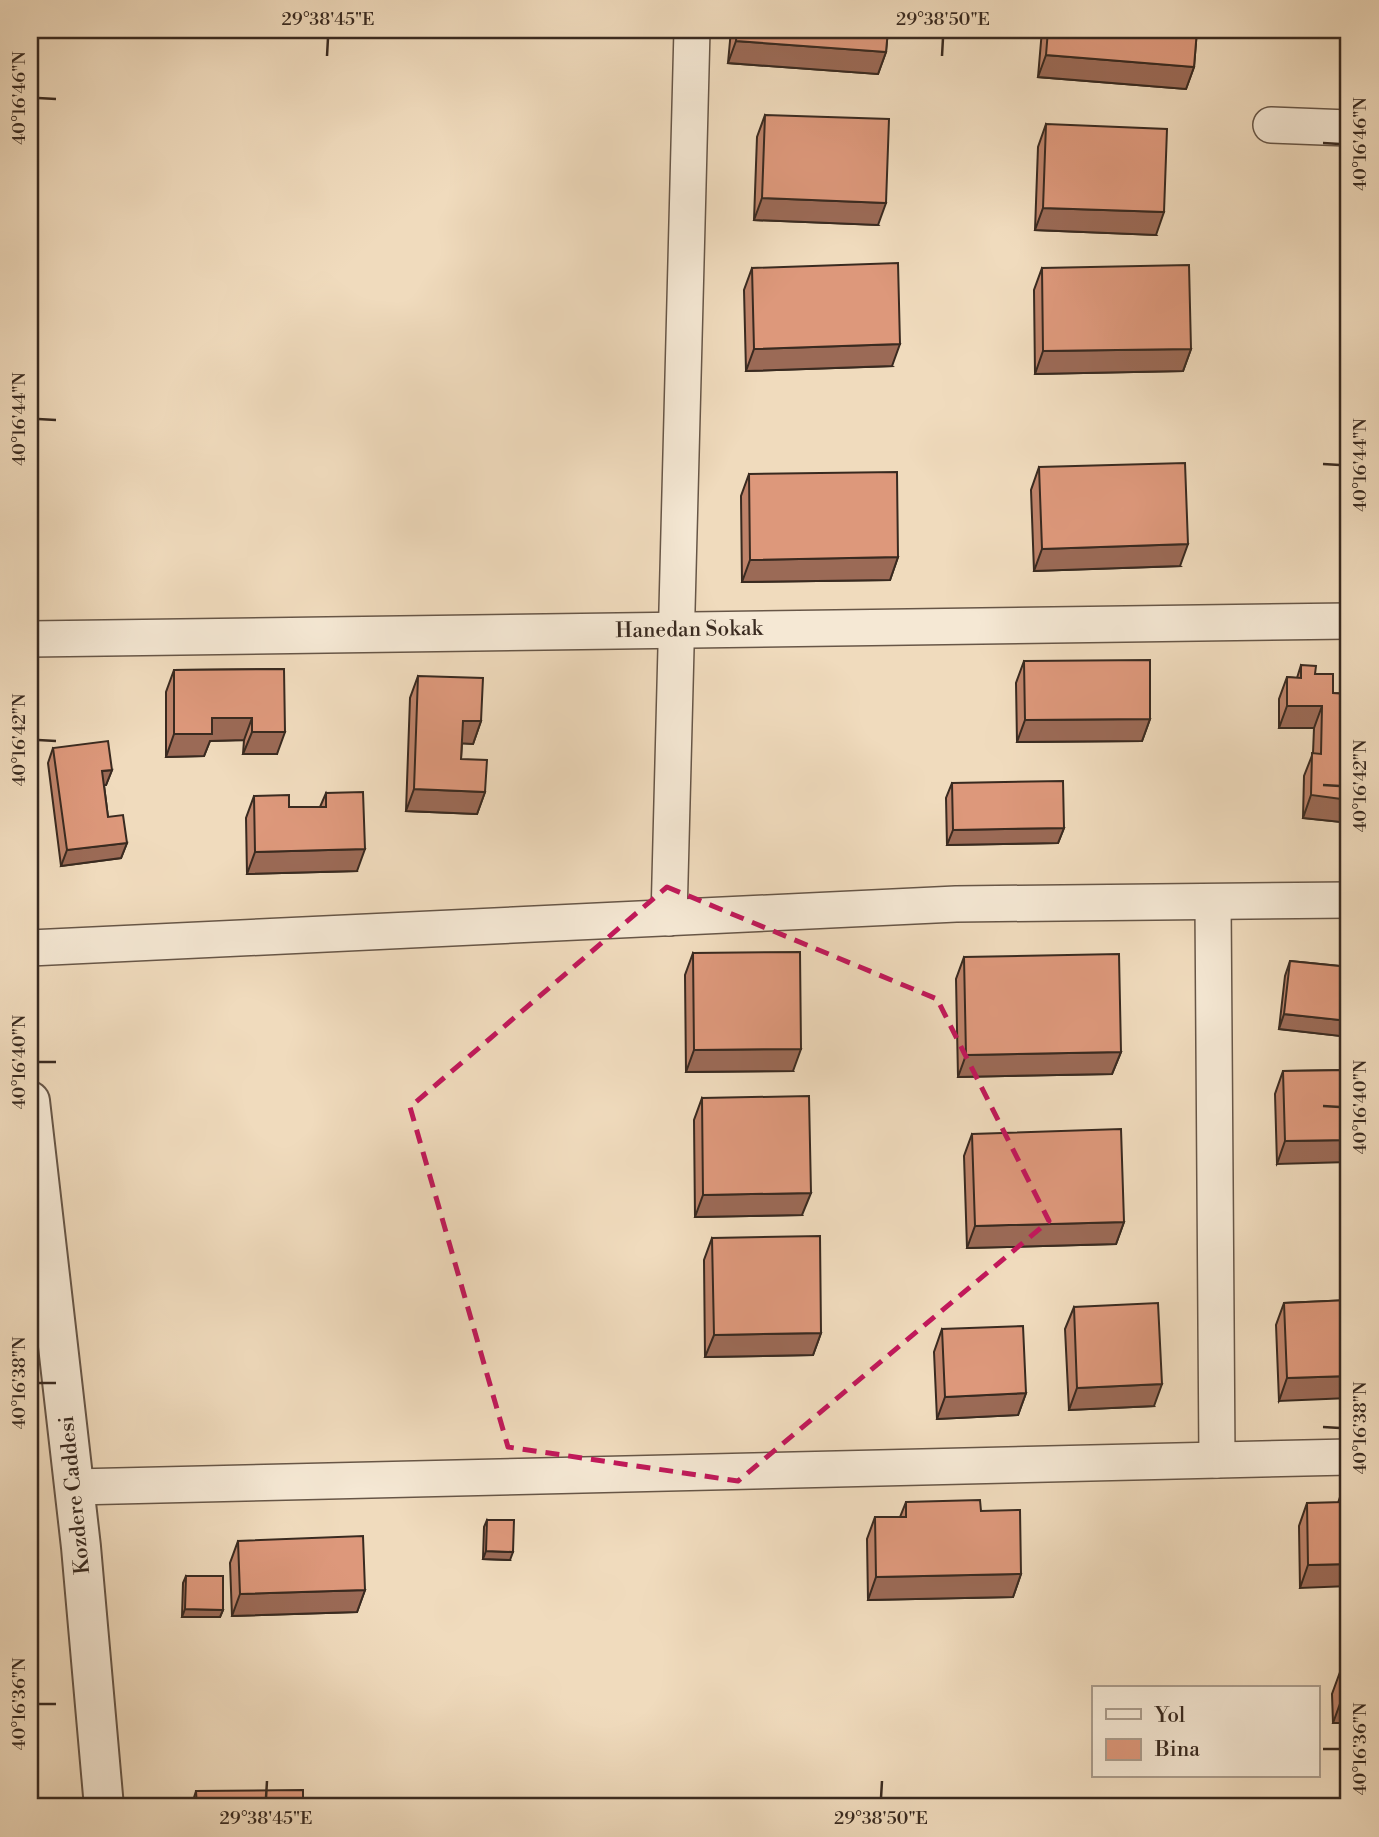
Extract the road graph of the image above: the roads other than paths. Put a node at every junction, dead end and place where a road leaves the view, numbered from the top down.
1 (692, 30) edge
2 (1271, 125) dead end
3 (1349, 128) edge
4 (1349, 621) edge
5 (677, 630) junction
6 (30, 639) edge
7 (1349, 900) edge
8 (1213, 902) junction
9 (669, 918) junction
10 (30, 948) edge
11 (30, 1101) edge
12 (1349, 1457) edge
13 (1217, 1460) junction
14 (74, 1488) junction
15 (104, 1807) edge

1 - 5 street
2 - 3 street
4 - 5 street, Hanedan Sokak
5 - 6 street, Hanedan Sokak
5 - 9 street
7 - 8 street
8 - 9 street
8 - 13 street
9 - 10 street
11 - 14 street, Kozdere Caddesi
12 - 13 street
13 - 14 street
14 - 15 street, Kozdere Caddesi

